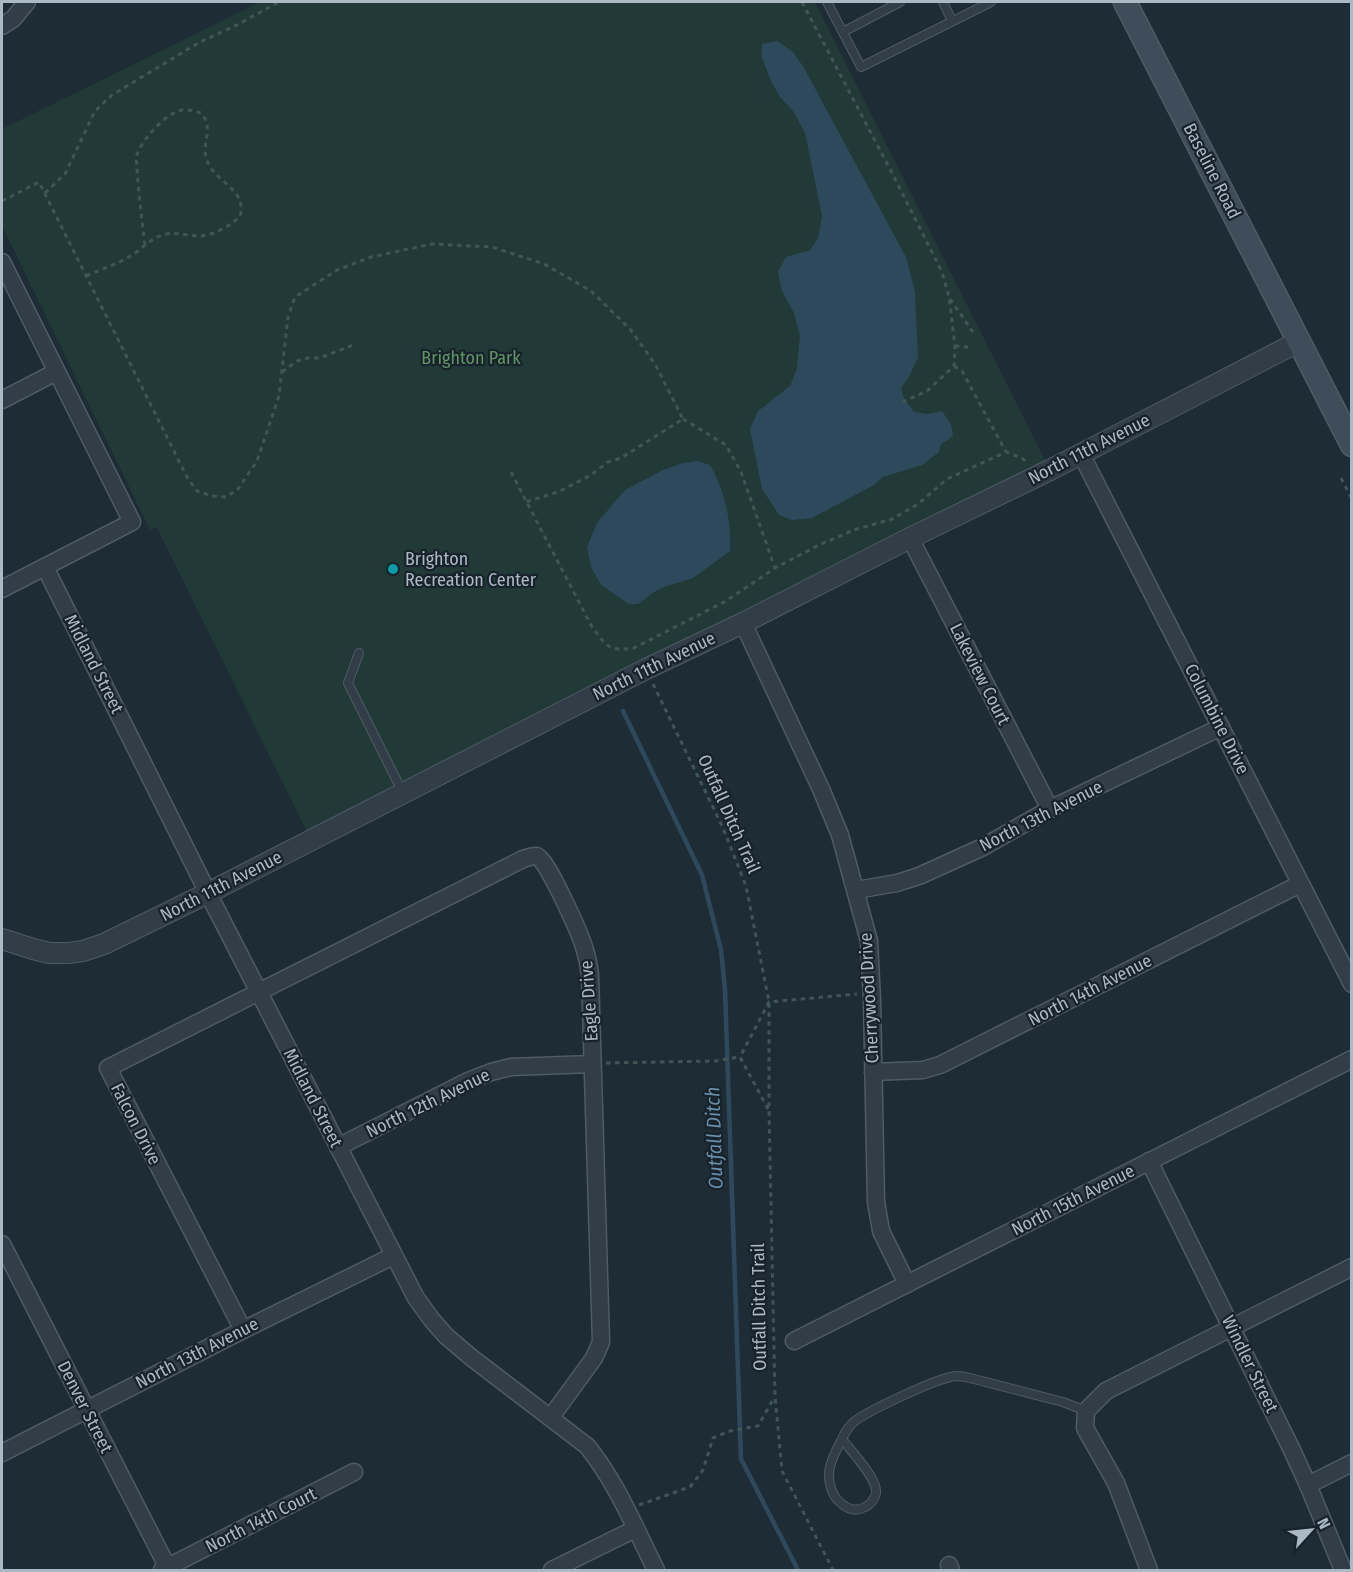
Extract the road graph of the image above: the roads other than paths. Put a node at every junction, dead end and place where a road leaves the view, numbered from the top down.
1 (27, 2) edge
2 (827, 2) edge
3 (900, 2) edge
4 (943, 2) edge
5 (991, 2) edge
6 (1125, 2) edge
7 (952, 21) junction
8 (2, 26) edge
9 (843, 32) junction
10 (2, 262) edge
11 (1299, 341) junction
12 (56, 372) junction
13 (2, 400) edge
14 (1352, 446) edge
15 (1081, 454) junction
16 (910, 538) junction
17 (45, 567) junction
18 (2, 589) edge
19 (743, 623) junction
20 (359, 653) dead end
21 (1221, 727) junction
22 (403, 793) junction
23 (1050, 809) junction
24 (1300, 884) junction
25 (856, 890) junction
26 (208, 893) junction
27 (2, 939) edge
28 (1352, 984) edge
29 (259, 992) junction
30 (1352, 1059) edge
31 (592, 1064) junction
32 (873, 1072) junction
33 (338, 1147) junction
34 (1149, 1161) junction
35 (2, 1244) edge
36 (393, 1256) junction
37 (6, 1263) edge
38 (1352, 1267) edge
39 (907, 1284) junction
40 (1232, 1328) junction
41 (243, 1330) junction
42 (794, 1341) dead end
43 (86, 1410) junction
44 (1086, 1411) junction
45 (551, 1417) junction
46 (842, 1439) junction
47 (2, 1453) edge
48 (1352, 1463) edge
49 (354, 1472) dead end
50 (1308, 1485) junction
51 (635, 1528) junction
52 (166, 1570) edge
53 (552, 1570) edge
54 (656, 1570) edge
55 (1149, 1570) edge
56 (1343, 1570) edge

1 - 8 street
2 - 9 lane
3 - 9 lane
4 - 7 lane
5 - 7 lane
6 - 11 main road, Baseline Road
7 - 9 lane
10 - 12 street
11 - 14 main road, Baseline Road
11 - 15 street, North 11th Avenue
12 - 13 street
12 - 17 street
15 - 16 street, North 11th Avenue
15 - 21 street, Columbine Drive
16 - 19 street, North 11th Avenue
16 - 23 street, Lakeview Court
17 - 18 street
17 - 26 street, Midland Street
19 - 22 street, North 11th Avenue
19 - 25 street, Cherrywood Drive
20 - 22 lane
21 - 23 street, North 13th Avenue
21 - 24 street, Columbine Drive
22 - 26 street, North 11th Avenue
23 - 25 street, North 13th Avenue
24 - 28 street, Columbine Drive
24 - 32 street, North 14th Avenue
25 - 32 street, Cherrywood Drive
26 - 27 street, North 11th Avenue
26 - 29 street, Midland Street
29 - 31 street, Eagle Drive
29 - 33 street, Midland Street
29 - 41 street, Falcon Drive
30 - 34 street, North 15th Avenue
31 - 33 street, North 12th Avenue
31 - 45 street, Eagle Drive
32 - 39 street, Cherrywood Drive
33 - 36 street, Midland Street
34 - 39 street, North 15th Avenue
34 - 40 street, Windler Street
35 - 37 street, Denver Street
36 - 41 street, North 13th Avenue
36 - 45 street, Midland Street
37 - 43 street, Denver Street
38 - 40 street
39 - 42 street, North 15th Avenue
40 - 44 street
40 - 50 street, Windler Street
41 - 43 street, North 13th Avenue
43 - 47 street, North 13th Avenue
43 - 52 street, Denver Street
44 - 46 lane
44 - 55 street
45 - 51 street, Midland Street
46 - 46 lane
48 - 50 street
49 - 52 street, North 14th Court
50 - 56 street, Windler Street
51 - 53 street
51 - 54 street, Midland Street

